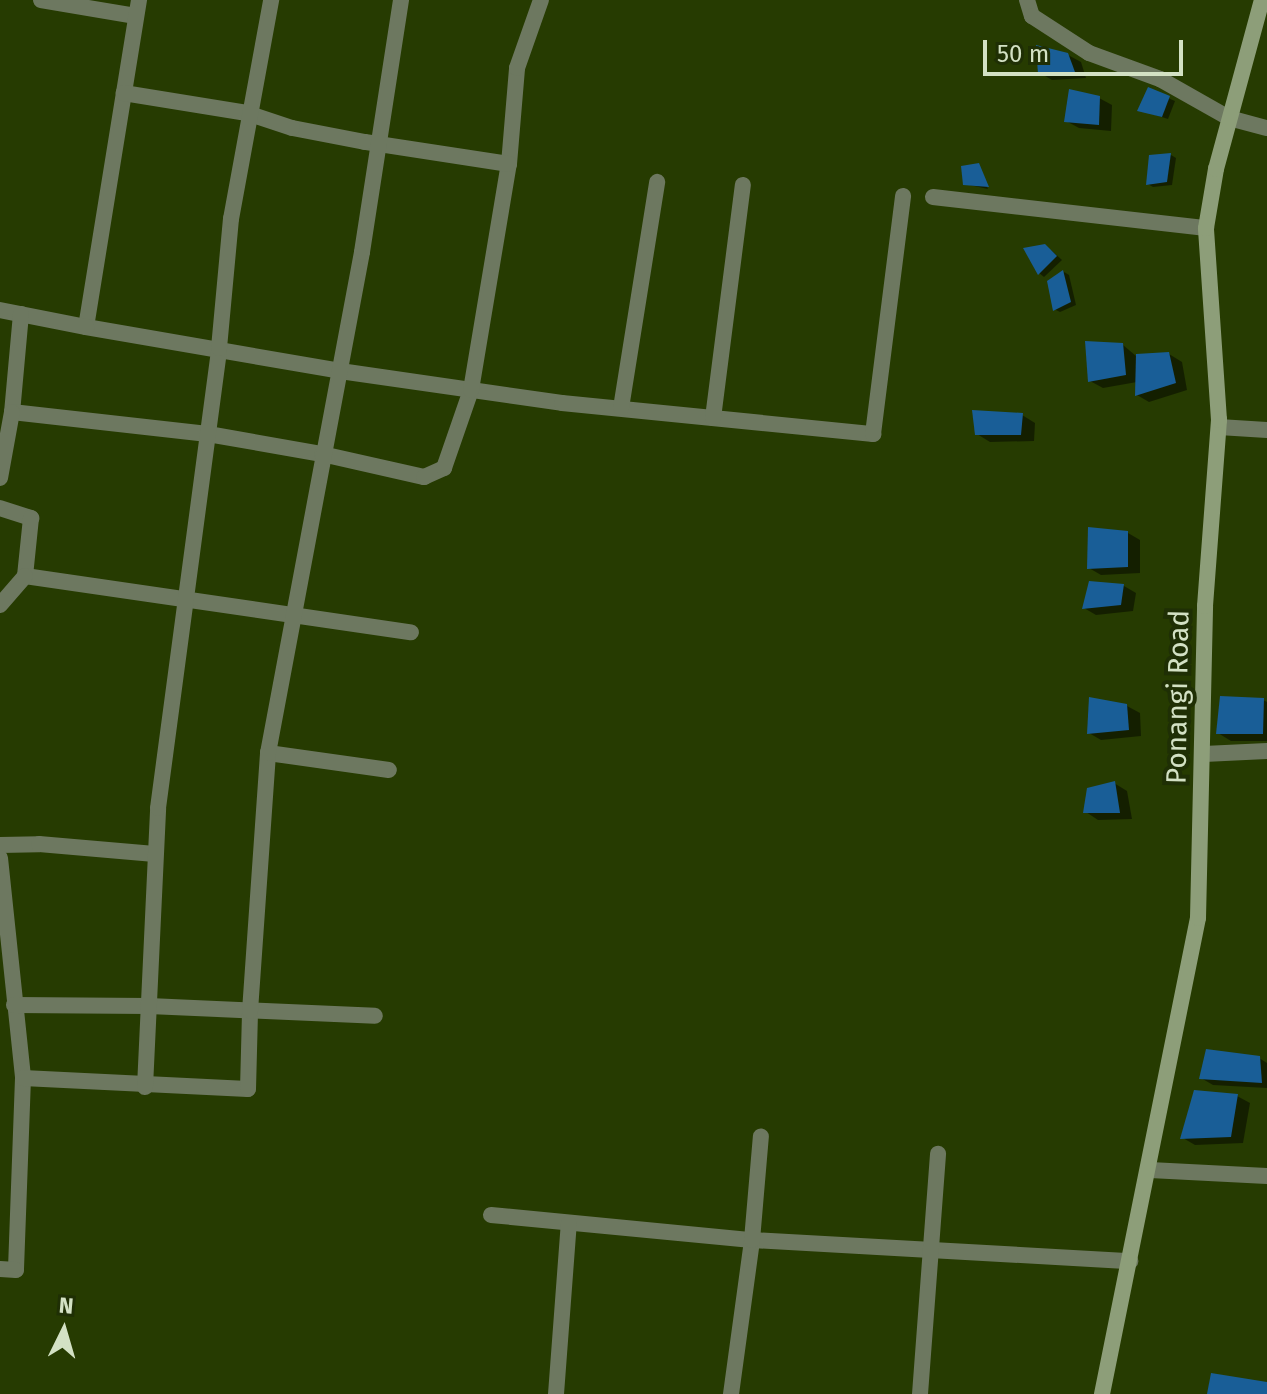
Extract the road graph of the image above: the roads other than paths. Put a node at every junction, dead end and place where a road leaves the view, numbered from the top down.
1 (41, 0) edge
2 (271, 0) edge
3 (401, 0) edge
4 (541, 0) edge
5 (1027, 0) edge
6 (1262, 0) edge
7 (137, 8) edge
8 (124, 93) junction
9 (247, 113) junction
10 (1229, 118) junction
11 (1267, 128) edge
12 (378, 144) junction
13 (509, 164) junction
14 (657, 182) dead end
15 (743, 185) dead end
16 (903, 196) dead end
17 (933, 197) dead end
18 (1206, 228) junction
19 (0, 310) edge
20 (21, 314) junction
21 (86, 327) junction
22 (219, 348) junction
23 (340, 371) junction
24 (471, 390) junction
25 (621, 408) junction
26 (12, 412) junction
27 (713, 418) junction
28 (1219, 427) junction
29 (1267, 430) edge
30 (208, 434) junction
31 (322, 454) junction
32 (0, 478) edge
33 (0, 508) edge
34 (25, 576) junction
35 (185, 597) junction
36 (0, 605) edge
37 (295, 617) junction
38 (411, 632) dead end
39 (1267, 751) edge
40 (268, 753) junction
41 (1204, 754) junction
42 (389, 770) dead end
43 (0, 845) edge
44 (155, 854) junction
45 (0, 858) edge
46 (14, 1005) junction
47 (149, 1006) junction
48 (250, 1011) junction
49 (375, 1016) dead end
50 (23, 1078) junction
51 (145, 1087) junction
52 (761, 1136) dead end
53 (938, 1154) dead end
54 (1150, 1170) junction
55 (1267, 1176) edge
56 (491, 1215) dead end
57 (569, 1223) junction
58 (752, 1240) junction
59 (932, 1250) junction
60 (1130, 1261) junction
61 (0, 1269) edge
62 (556, 1394) edge
63 (731, 1394) edge
64 (920, 1394) edge
65 (1102, 1394) edge

1 - 7 street
2 - 9 street
3 - 12 street
4 - 13 street
5 - 10 street
6 - 10 street, Ponangi Road
7 - 8 street
8 - 9 street
8 - 21 street
9 - 12 street
9 - 22 street
10 - 11 street
10 - 18 street, Ponangi Road
12 - 13 street
12 - 23 street
13 - 24 street
14 - 25 street
15 - 27 street
16 - 27 street
17 - 18 street
18 - 28 street, Ponangi Road
19 - 20 street
20 - 21 street
20 - 26 street
21 - 22 street
22 - 23 street
22 - 30 street
23 - 24 street
23 - 31 street
24 - 25 street
24 - 31 street
25 - 27 street
26 - 30 street
26 - 32 street
28 - 29 street
28 - 41 street, Ponangi Road
30 - 31 street
30 - 35 street
31 - 37 street
33 - 34 street
34 - 35 street
34 - 36 street
35 - 37 street
35 - 44 street
37 - 38 street
37 - 40 street
39 - 41 street
40 - 42 street
40 - 48 street
41 - 54 street, Ponangi Road
43 - 44 street
44 - 47 street
45 - 46 street
46 - 47 street
46 - 50 street
47 - 48 street
47 - 51 street
48 - 49 street
48 - 51 street
50 - 51 street
50 - 61 street
52 - 58 street
53 - 59 street
54 - 55 street
54 - 60 street, Ponangi Road
56 - 57 street
57 - 58 street
57 - 62 street
58 - 59 street
58 - 63 street
59 - 60 street
59 - 64 street
60 - 65 street, Ponangi Road

